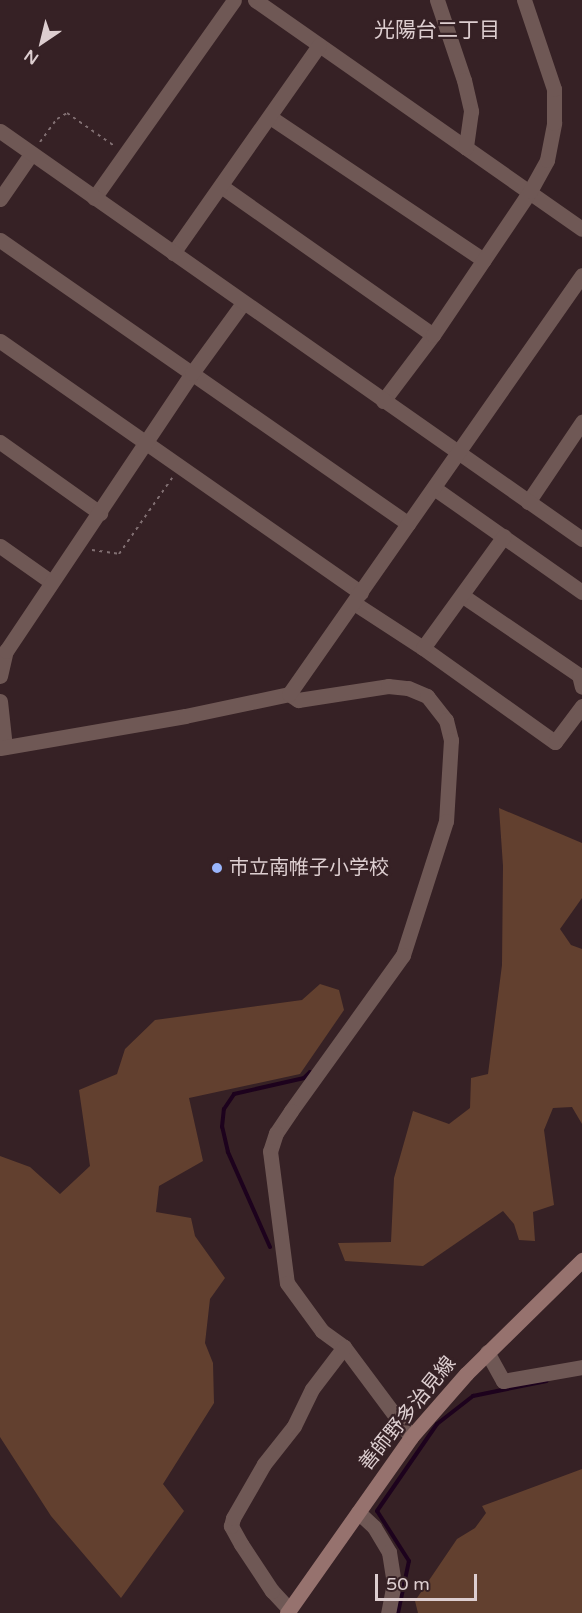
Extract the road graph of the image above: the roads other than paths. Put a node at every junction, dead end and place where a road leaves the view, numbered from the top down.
1 (234, 0) edge
2 (255, 0) edge
3 (437, 0) edge
4 (524, 0) edge
5 (319, 45) junction
6 (270, 117) junction
7 (0, 131) edge
8 (466, 148) junction
9 (31, 154) junction
10 (221, 186) junction
11 (530, 191) junction
12 (94, 198) junction
13 (0, 199) edge
14 (582, 229) edge
15 (0, 240) edge
16 (174, 254) junction
17 (484, 260) junction
18 (582, 274) edge
19 (243, 303) junction
20 (433, 335) junction
21 (0, 341) edge
22 (192, 373) junction
23 (383, 400) junction
24 (582, 422) edge
25 (0, 442) edge
26 (148, 443) junction
27 (458, 453) junction
28 (434, 488) junction
29 (528, 502) junction
30 (100, 513) junction
31 (408, 524) junction
32 (504, 536) junction
33 (582, 539) edge
34 (0, 546) edge
35 (51, 582) junction
36 (582, 592) edge
37 (463, 596) junction
38 (357, 598) junction
39 (423, 648) junction
40 (3, 649) edge
41 (0, 676) edge
42 (582, 687) edge
43 (289, 694) junction
44 (0, 701) edge
45 (582, 706) edge
46 (3, 747) edge
47 (582, 1260) edge
48 (344, 1347) junction
49 (487, 1352) junction
50 (582, 1367) edge
51 (411, 1437) junction
52 (358, 1512) junction
53 (288, 1611) edge
54 (388, 1613) edge

1 - 12 street
2 - 5 street
3 - 8 street
4 - 11 street
5 - 6 street
5 - 8 street
6 - 10 street
6 - 17 street
7 - 9 street
8 - 11 street
9 - 12 street
9 - 13 street
10 - 16 street
10 - 20 street
11 - 14 street
11 - 17 street
12 - 16 street
15 - 22 street
16 - 19 street
17 - 20 street
18 - 27 street
19 - 22 street
19 - 23 street
20 - 23 street
21 - 26 street
22 - 26 street
22 - 31 street
23 - 27 street
24 - 29 street
25 - 30 street
26 - 30 street
26 - 38 street
27 - 28 street
27 - 29 street
28 - 31 street
28 - 32 street
29 - 33 street
30 - 35 street
31 - 38 street
32 - 36 street
32 - 37 street
34 - 35 street
35 - 40 street
37 - 39 street
37 - 42 street
38 - 39 street
38 - 43 street
39 - 45 street
40 - 41 street
43 - 46 street
43 - 48 street
44 - 46 street
47 - 49 main road, 善師野多治見線
48 - 51 street
48 - 53 street
49 - 50 street
49 - 51 main road, 善師野多治見線
51 - 52 main road, 善師野多治見線
52 - 53 main road, 善師野多治見線
52 - 54 street

